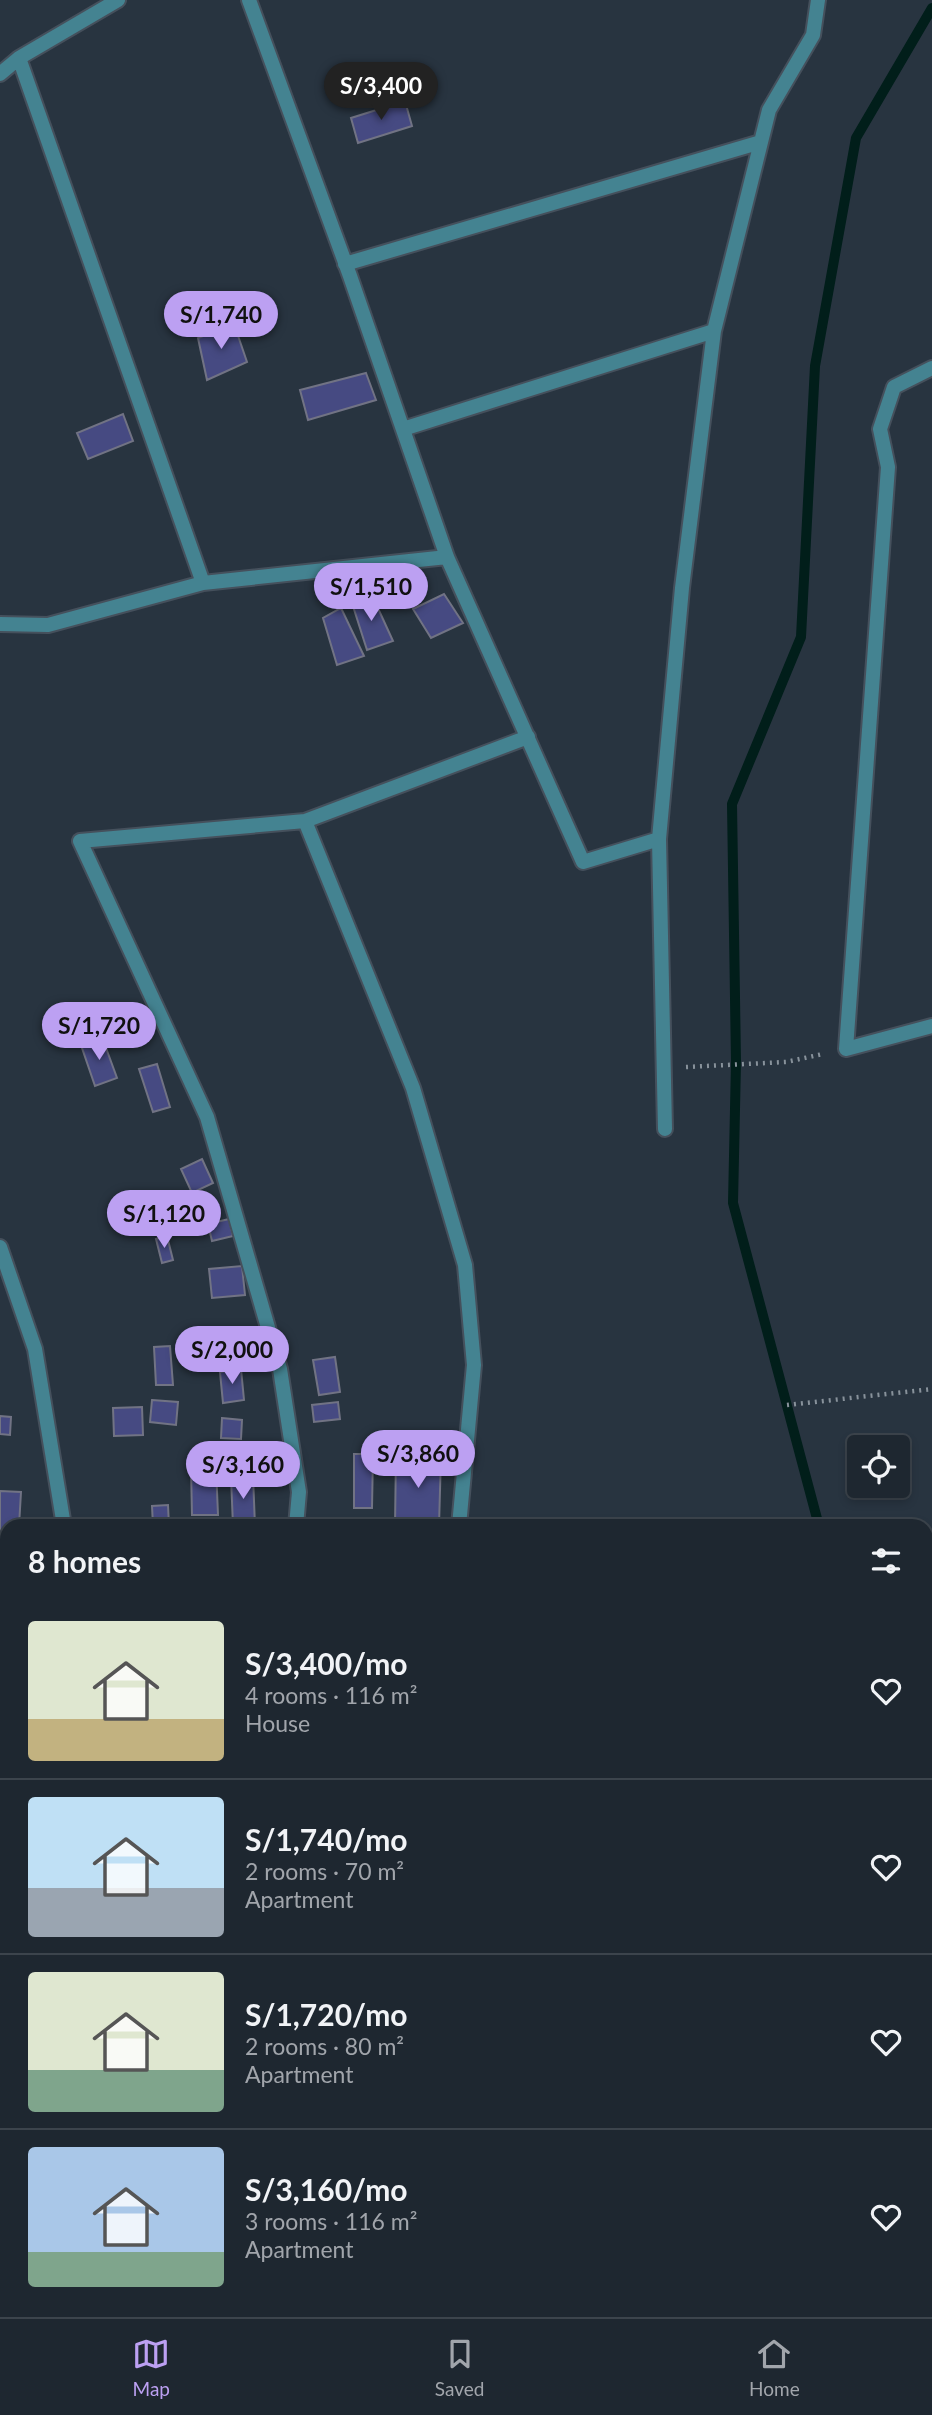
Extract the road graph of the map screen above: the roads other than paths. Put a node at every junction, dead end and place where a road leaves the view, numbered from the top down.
1 (118, 0) edge
2 (249, 0) edge
3 (818, 0) edge
4 (19, 58) junction
5 (0, 74) edge
6 (761, 142) junction
7 (345, 264) junction
8 (714, 331) junction
9 (932, 368) edge
10 (403, 429) junction
11 (447, 557) junction
12 (204, 583) junction
13 (0, 624) edge
14 (528, 737) junction
15 (305, 821) junction
16 (659, 839) junction
17 (932, 1026) edge
18 (665, 1129) dead end
19 (0, 1247) edge
20 (63, 1519) edge
21 (297, 1519) edge
22 (460, 1519) edge

1 - 4 street
2 - 7 street
3 - 6 street
4 - 5 street
4 - 12 street
6 - 7 street
6 - 8 street
7 - 10 street
8 - 10 street
8 - 16 street
9 - 17 street
10 - 11 street
11 - 12 street
11 - 14 street
12 - 13 street
14 - 15 street
14 - 16 street
15 - 21 street
15 - 22 street
16 - 18 street
19 - 20 street

